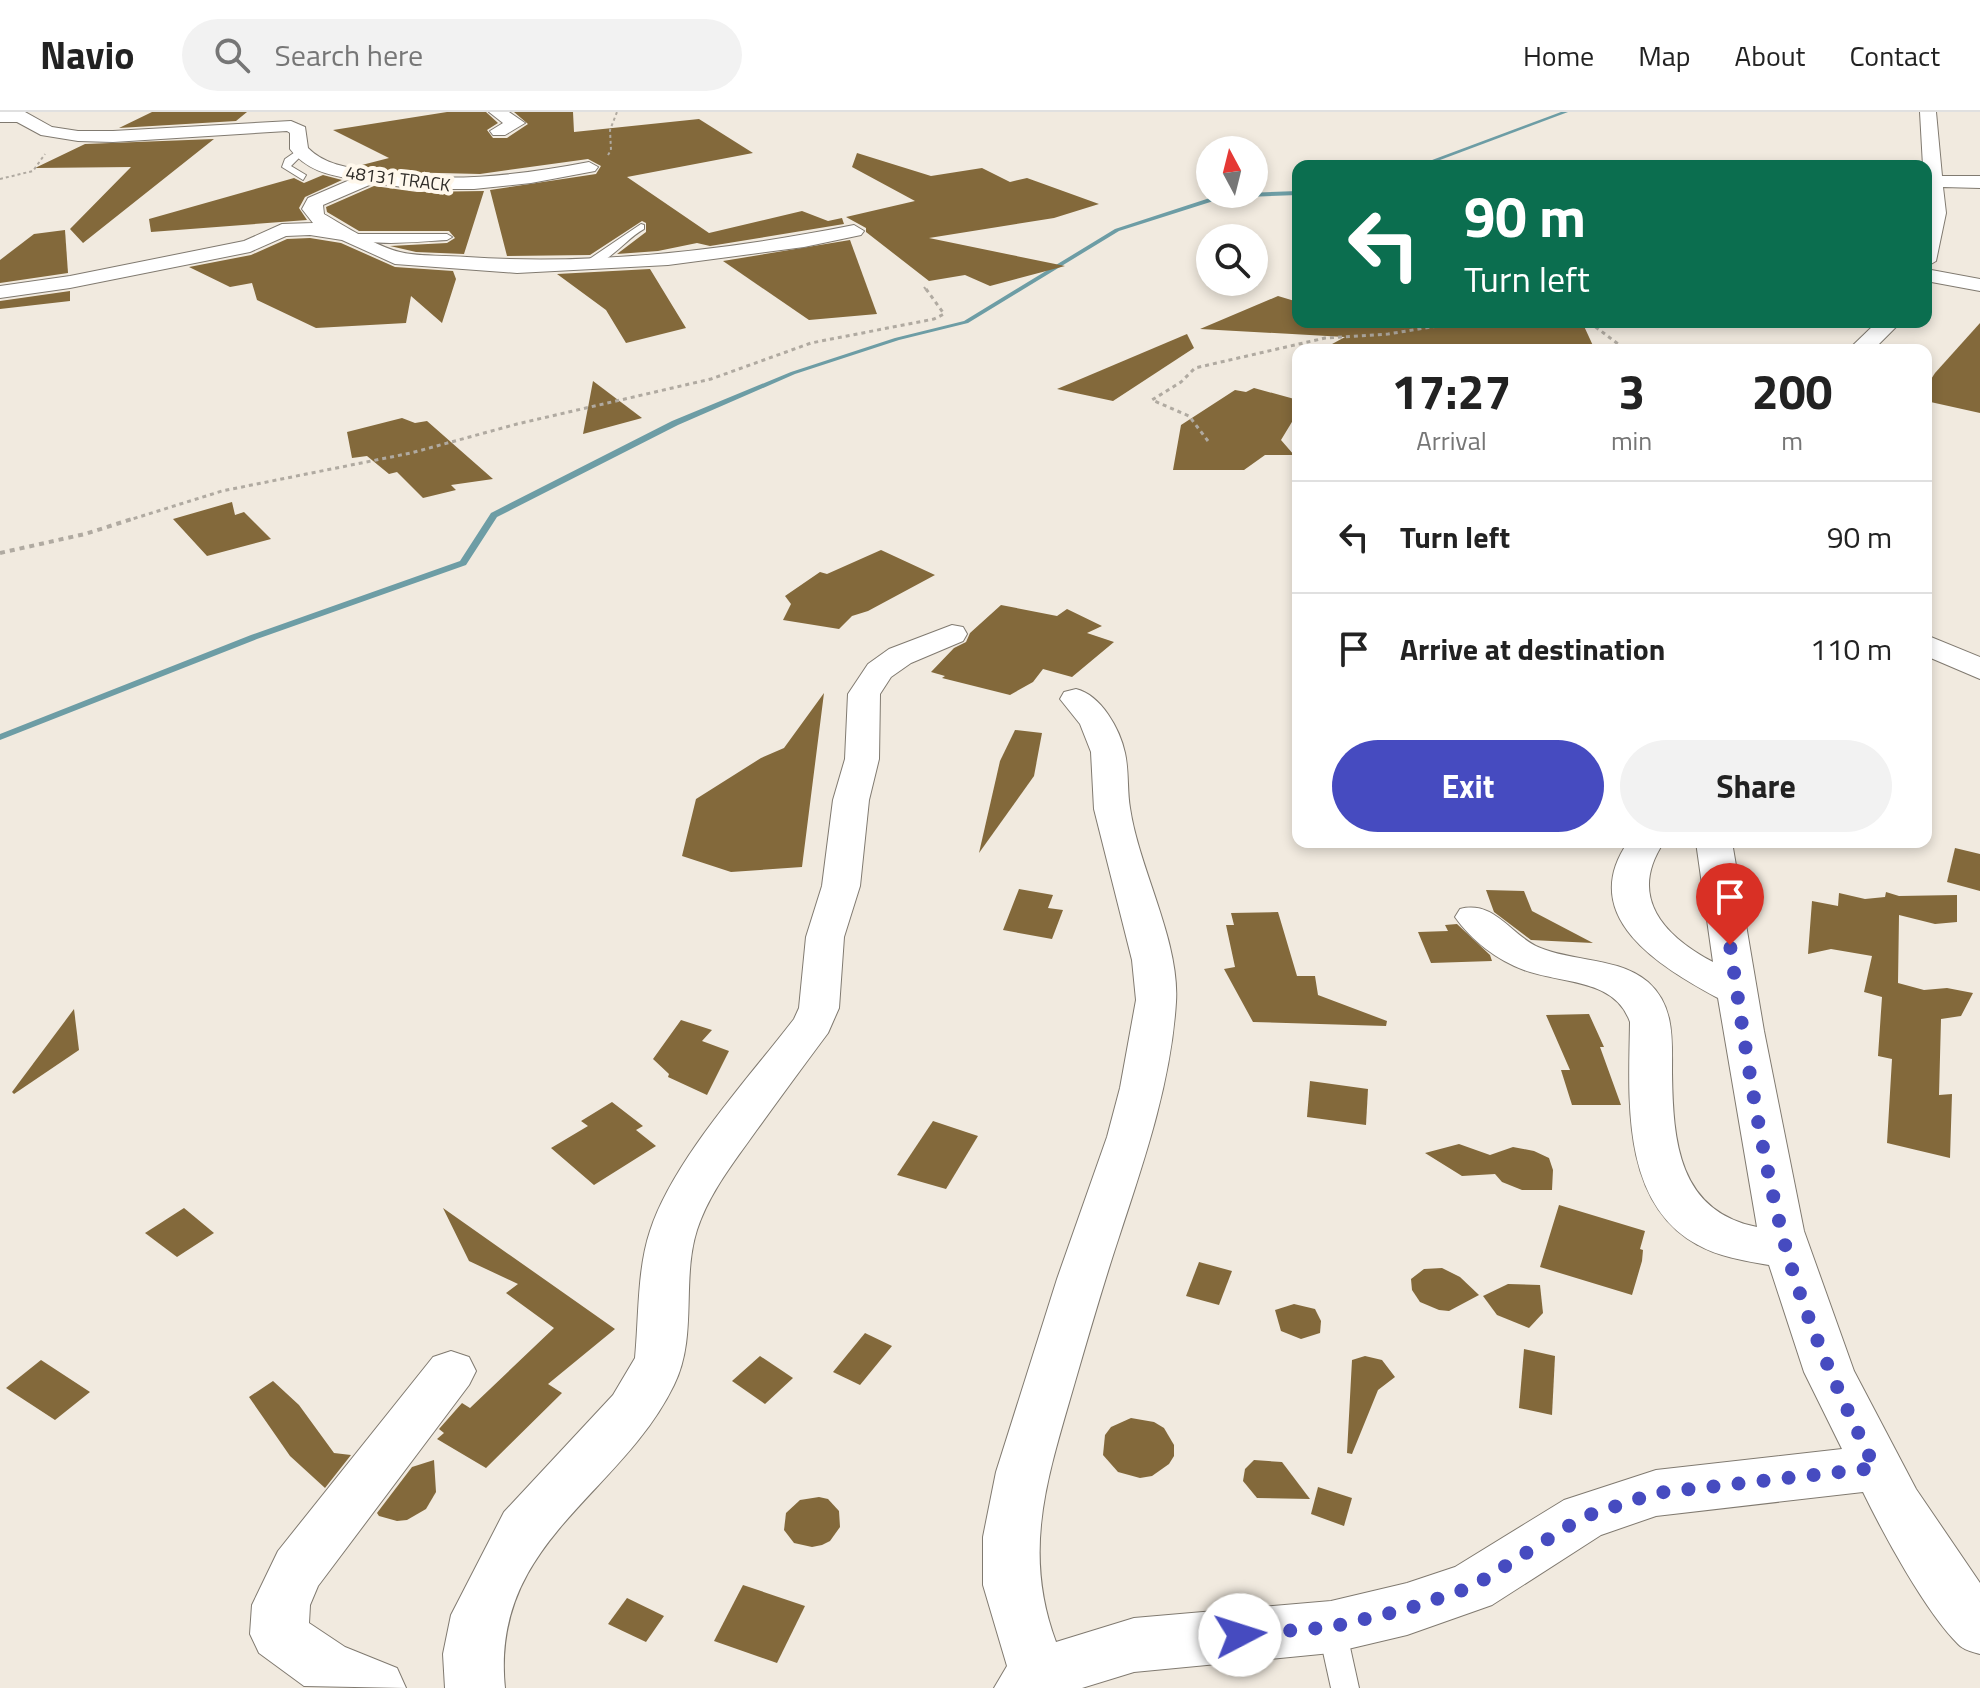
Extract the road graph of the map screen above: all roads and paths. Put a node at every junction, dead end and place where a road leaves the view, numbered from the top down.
1 (47, 112) edge
2 (497, 112) edge
3 (617, 112) edge
4 (1928, 112) edge
5 (0, 117) edge
6 (25, 117) junction
7 (0, 125) edge
8 (499, 131) dead end
9 (301, 152) junction
10 (589, 167) joint
11 (303, 177) dead end
12 (371, 178) junction
13 (1935, 181) junction
14 (1980, 182) edge
15 (1932, 213) edge
16 (641, 227) dead end
17 (854, 231) dead end
18 (353, 236) junction
19 (447, 237) dead end
20 (588, 264) junction
21 (1932, 276) edge
22 (1980, 285) edge
23 (924, 287) dead end
24 (0, 292) edge
25 (1425, 328) edge
26 (1597, 328) edge
27 (1884, 328) edge
28 (1297, 344) edge
29 (1618, 344) edge
30 (1866, 344) edge
31 (1292, 345) edge
32 (1208, 441) dead end
33 (0, 553) edge
34 (952, 634) dead end
35 (1932, 647) edge
36 (1980, 669) edge
37 (1076, 699) dead end
38 (1642, 848) edge
39 (1715, 848) edge
40 (1474, 917) dead end
41 (1737, 992) junction
42 (1788, 1252) junction
43 (451, 1371) dead end
44 (1875, 1468) junction
45 (1331, 1627) junction
46 (1980, 1628) edge
47 (1032, 1684) edge
48 (376, 1688) edge
49 (475, 1688) edge
50 (1345, 1688) edge

1 - 6 street
2 - 8 street
3 - 10 path
4 - 13 street
5 - 6 street
6 - 7 street
6 - 9 street, 48131 TRACK
9 - 11 lane
9 - 12 street, 48131 TRACK
10 - 12 street, 48131 TRACK
12 - 18 street
13 - 14 street
13 - 15 street
16 - 20 lane
17 - 20 street
18 - 19 lane
18 - 20 street
18 - 24 street
21 - 22 street
23 - 33 path
25 - 28 path
26 - 29 path
27 - 30 street
31 - 32 path
34 - 49 street
35 - 36 street
37 - 47 street
38 - 41 street
39 - 41 street
40 - 42 street
41 - 42 street
42 - 44 street
43 - 48 street
44 - 45 street
44 - 46 street
45 - 47 street
45 - 50 lane

